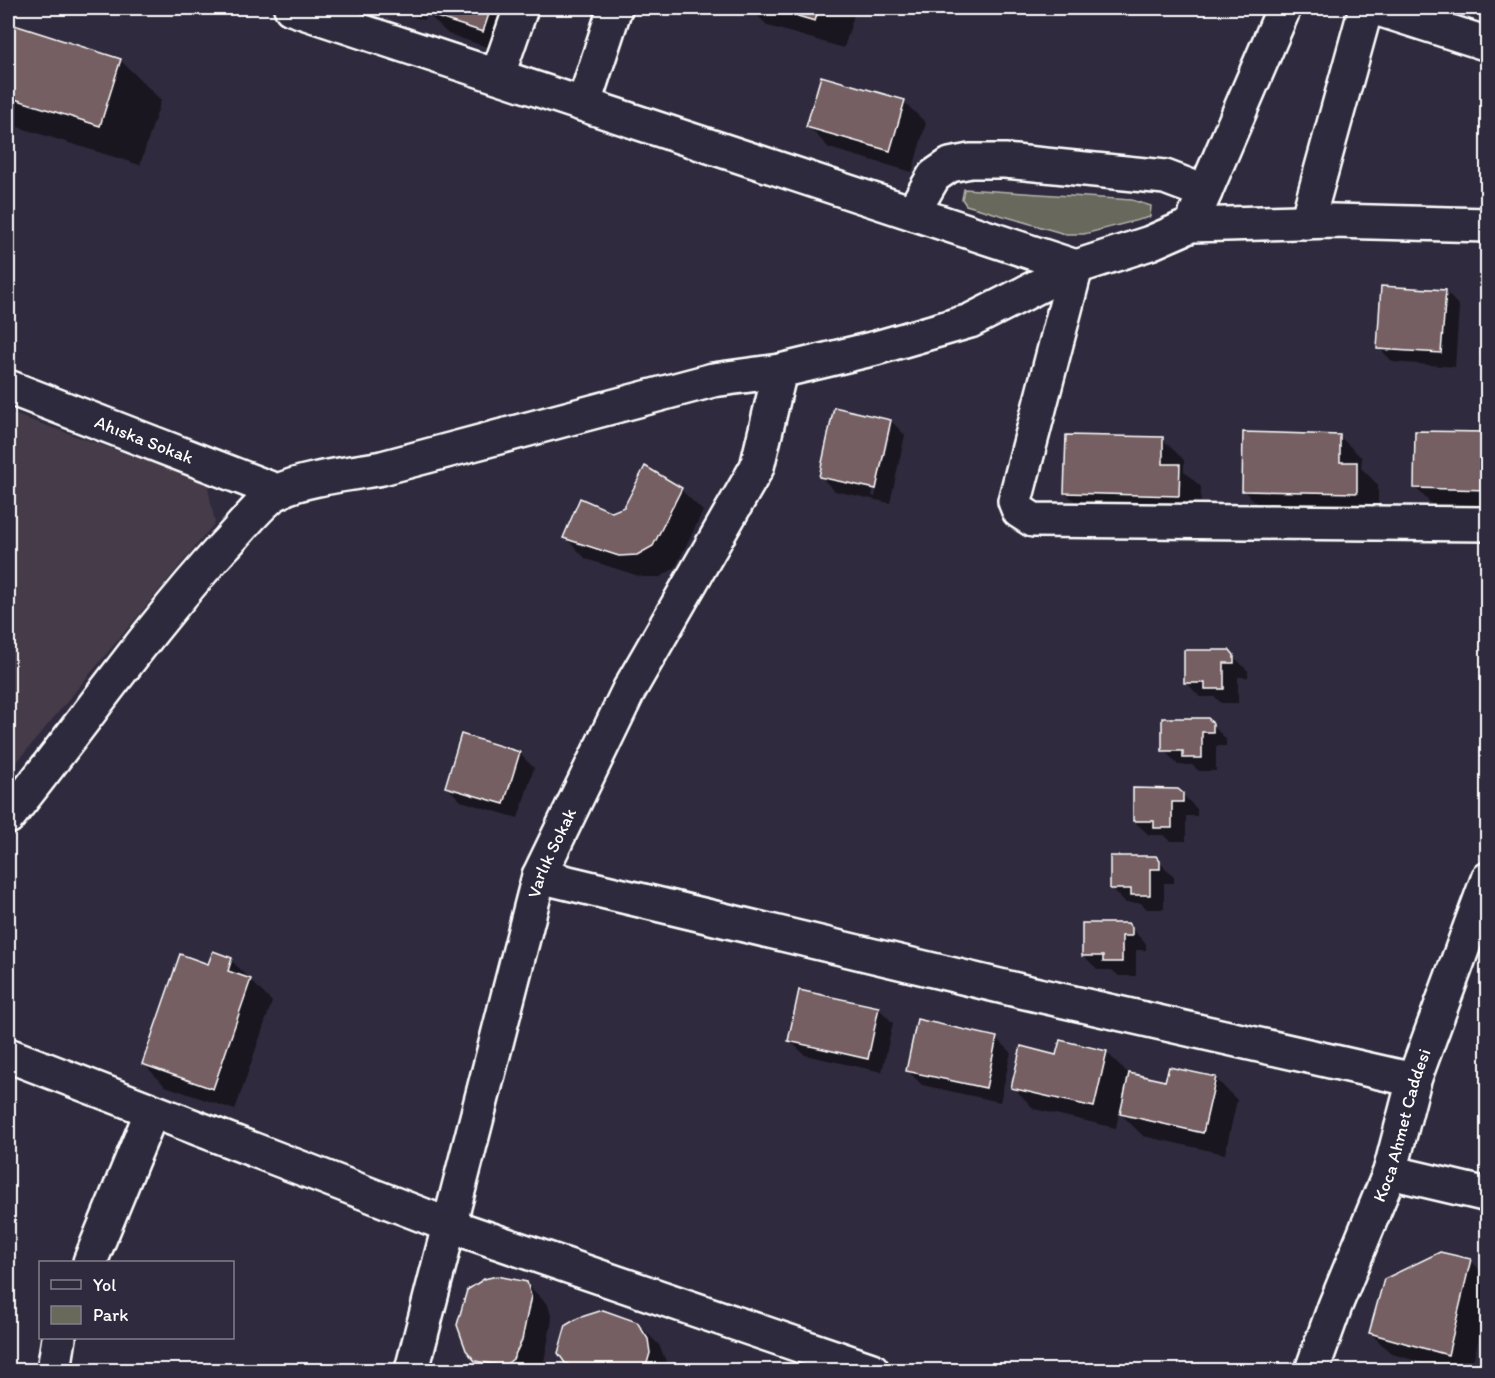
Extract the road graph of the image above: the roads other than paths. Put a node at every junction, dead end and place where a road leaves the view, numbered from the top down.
1 (291, 8) edge
2 (521, 8) edge
3 (615, 8) edge
4 (1284, 8) edge
5 (1366, 8) edge
6 (1375, 8) edge
7 (1488, 44) edge
8 (498, 74) junction
9 (584, 103) junction
10 (1204, 192) junction
11 (913, 212) junction
12 (1306, 222) junction
13 (1191, 225) junction
14 (1488, 225) edge
15 (1076, 267) junction
16 (780, 371) junction
17 (8, 387) edge
18 (279, 492) junction
19 (1488, 524) edge
20 (8, 817) edge
21 (539, 876) junction
22 (1488, 879) edge
23 (8, 1055) edge
24 (1414, 1080) junction
25 (152, 1111) junction
26 (1390, 1172) junction
27 (1488, 1195) edge
28 (451, 1226) junction
29 (91, 1261) edge
30 (59, 1339) edge
31 (54, 1371) edge
32 (412, 1371) edge
33 (872, 1371) edge
34 (1312, 1371) edge

1 - 8 street
2 - 8 street
3 - 9 street
4 - 10 street
5 - 12 street
6 - 7 street
8 - 9 street
9 - 11 street
10 - 11 street
10 - 13 street
11 - 15 street
12 - 13 street
12 - 14 street
13 - 15 street
15 - 16 street
15 - 19 street
16 - 18 street
16 - 21 street, Varlık Sokak
17 - 18 street, Ahıska Sokak
18 - 20 street
21 - 24 street
21 - 28 street, Varlık Sokak
22 - 24 street, Koca Ahmet Caddesi
23 - 25 street
24 - 26 street, Koca Ahmet Caddesi
25 - 28 street
25 - 29 street
26 - 27 street
26 - 34 street, Koca Ahmet Caddesi
28 - 32 street, Varlık Sokak
28 - 33 street
30 - 31 street

